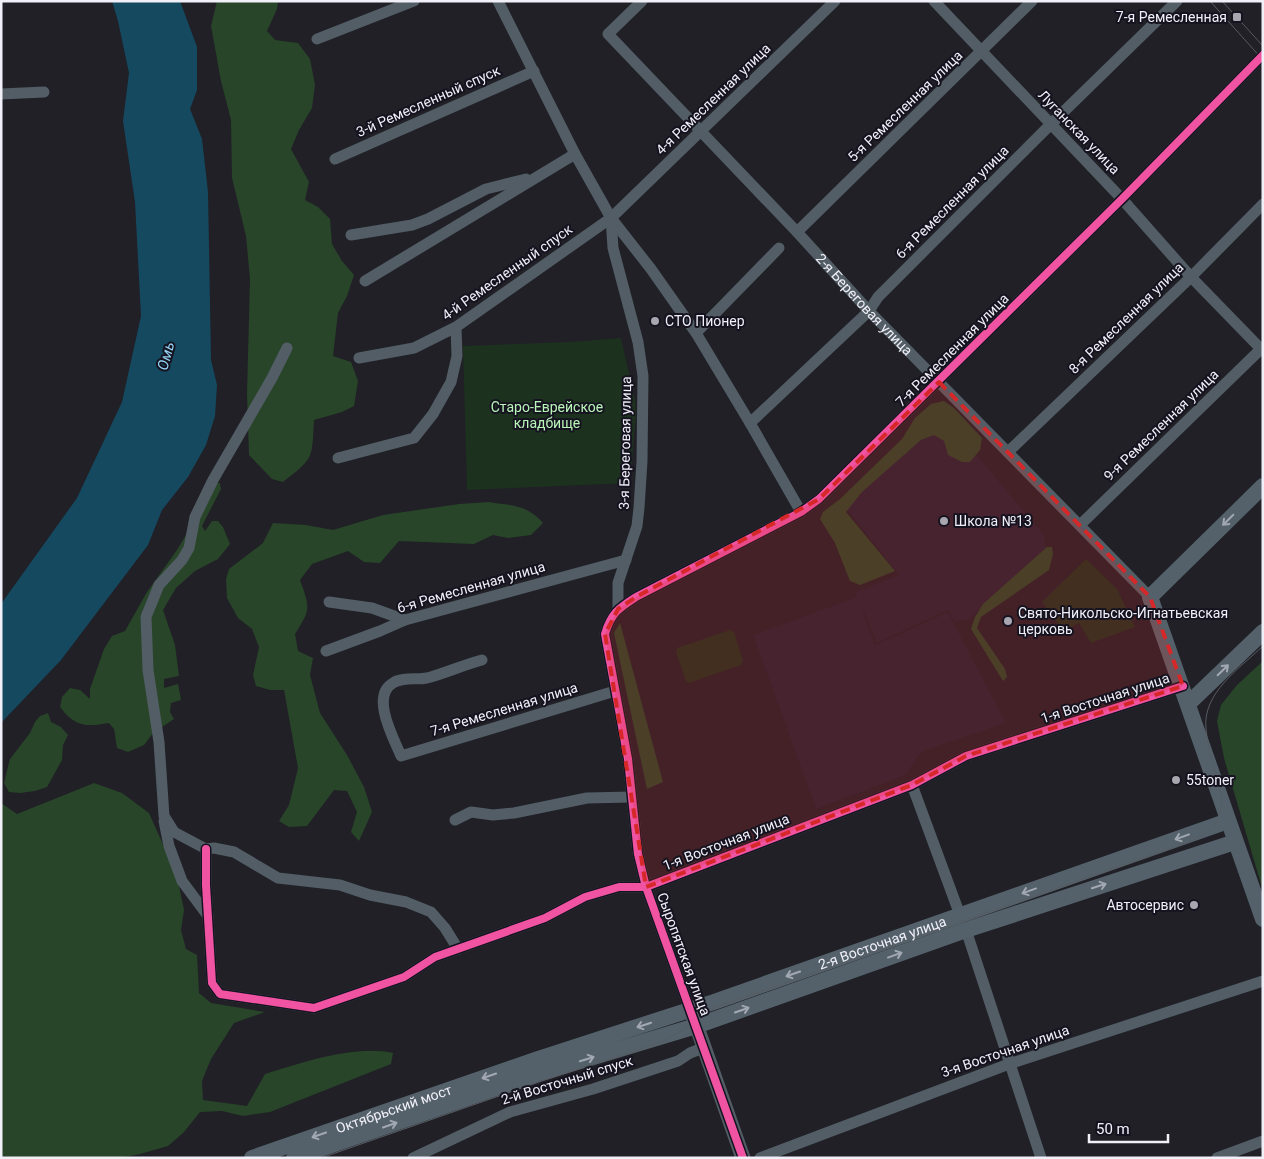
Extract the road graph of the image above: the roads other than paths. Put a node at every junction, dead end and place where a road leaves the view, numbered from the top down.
1 (414, 1) edge
2 (498, 1) edge
3 (642, 1) edge
4 (835, 1) edge
5 (934, 1) edge
6 (1032, 1) edge
7 (1177, 1) edge
8 (317, 39) dead end
9 (982, 52) junction
10 (1263, 55) edge
11 (534, 71) junction
12 (44, 92) dead end
13 (1, 94) edge
14 (1050, 125) junction
15 (700, 132) junction
16 (575, 154) junction
17 (335, 159) dead end
18 (540, 175) junction
19 (1122, 199) junction
20 (1263, 204) edge
21 (611, 218) junction
22 (797, 232) junction
23 (351, 235) dead end
24 (779, 248) dead end
25 (1190, 277) junction
26 (365, 281) dead end
27 (869, 311) junction
28 (456, 327) junction
29 (696, 333) junction
30 (287, 348) dead end
31 (1262, 349) edge
32 (359, 358) dead end
33 (939, 382) junction
34 (750, 424) junction
35 (1008, 452) junction
36 (338, 458) dead end
37 (1263, 486) edge
38 (801, 512) junction
39 (1080, 525) junction
40 (626, 560) junction
41 (1150, 597) junction
42 (329, 602) dead end
43 (618, 609) junction
44 (405, 620) junction
45 (1263, 632) edge
46 (326, 651) dead end
47 (482, 660) dead end
48 (1183, 686) junction
49 (615, 692) junction
50 (1188, 704) junction
51 (912, 785) junction
52 (631, 797) junction
53 (164, 816) junction
54 (455, 820) dead end
55 (1228, 821) junction
56 (1235, 842) junction
57 (206, 849) junction
58 (646, 886) junction
59 (208, 916) junction
60 (1263, 919) edge
61 (963, 923) junction
62 (458, 949) junction
63 (1263, 982) edge
64 (690, 1010) junction
65 (696, 1026) junction
66 (703, 1048) junction
67 (1009, 1064) junction
68 (538, 1067) junction
69 (1263, 1141) edge
70 (252, 1158) edge
71 (294, 1158) edge
72 (414, 1158) edge
73 (743, 1158) edge
74 (760, 1158) edge
75 (1041, 1158) edge
76 (1217, 1158) edge

1 - 8 street
2 - 11 street
3 - 15 street, 2-я Береговая улица
4 - 15 street, 4-я Ремесленная улица
5 - 9 street, Луганская улица
6 - 9 street, 5-я Ремесленная улица
7 - 14 street, 6-я Ремесленная улица
9 - 14 street, Луганская улица
9 - 22 street, 5-я Ремесленная улица
10 - 19 street, 7-я Ремесленная улица
11 - 16 street, 3-я Береговая улица
11 - 17 street, 3-й Ремесленный спуск
12 - 13 street
14 - 19 street, Луганская улица
14 - 27 street, 6-я Ремесленная улица
15 - 21 street, 4-я Ремесленная улица
15 - 22 street, 2-я Береговая улица
16 - 18 street
16 - 21 street, 3-я Береговая улица
18 - 23 street
18 - 26 street
19 - 25 street, Луганская улица
19 - 33 street, 7-я Ремесленная улица
20 - 25 street, 8-я Ремесленная улица
21 - 28 street, 4-й Ремесленный спуск
21 - 29 street, 3-я Береговая улица
21 - 40 street, 3-я Береговая улица
22 - 27 street, 2-я Береговая улица
24 - 29 street
25 - 31 street, Луганская улица
25 - 35 street, 8-я Ремесленная улица
27 - 33 street, 2-я Береговая улица
27 - 34 street, 6-я Ремесленная улица
28 - 32 street, 4-й Ремесленный спуск
28 - 36 street
29 - 34 street, 3-я Береговая улица
30 - 53 street
31 - 39 street, 9-я Ремесленная улица
33 - 35 street, 2-я Береговая улица
33 - 38 street, 7-я Ремесленная улица
34 - 38 street, 3-я Береговая улица
35 - 39 street, 2-я Береговая улица
37 -> 41 main road
38 - 43 street, 7-я Ремесленная улица
39 - 41 street, 2-я Береговая улица
40 - 43 street, 3-я Береговая улица
40 - 44 street, 6-я Ремесленная улица
41 - 48 main road, 2-я Береговая улица
42 - 44 street
43 - 49 street, Сыропятская улица
44 - 46 street, 6-я Ремесленная улица
50 -> 45 main road
47 - 49 street, 7-я Ремесленная улица
48 - 50 main road, 2-я Береговая улица
48 - 51 street, 1-я Восточная улица
49 - 52 street, Сыропятская улица
50 - 55 main road, 2-я Береговая улица
51 - 58 street, 1-я Восточная улица
51 - 61 street
52 - 54 street
52 - 58 street, Сыропятская улица
53 - 57 street
53 - 59 street
55 - 56 main road, 2-я Береговая улица
55 -> 61 main road, 2-я Восточная улица
56 - 60 main road, 2-я Береговая улица
61 -> 56 main road, 2-я Восточная улица
57 - 59 street
57 - 62 street
58 - 62 street, 1-я Восточная улица
58 - 64 street, Сыропятская улица
59 - 62 street, 1-я Восточная улица
61 -> 64 main road, 2-я Восточная улица
65 -> 61 main road, 2-я Восточная улица
61 - 67 street
63 - 67 street, 3-я Восточная улица
64 - 65 street, Сыропятская улица
64 -> 68 main road, 2-я Восточная улица
65 - 66 street, Сыропятская улица
68 -> 65 main road, 2-я Восточная улица
66 - 72 street, 2-й Восточный спуск
66 - 73 street, Сыропятская улица
67 - 74 street, 3-я Восточная улица
67 - 75 street
68 -> 70 main road, Октябрьский мост
71 -> 68 main road, Октябрьский мост
69 - 76 street

